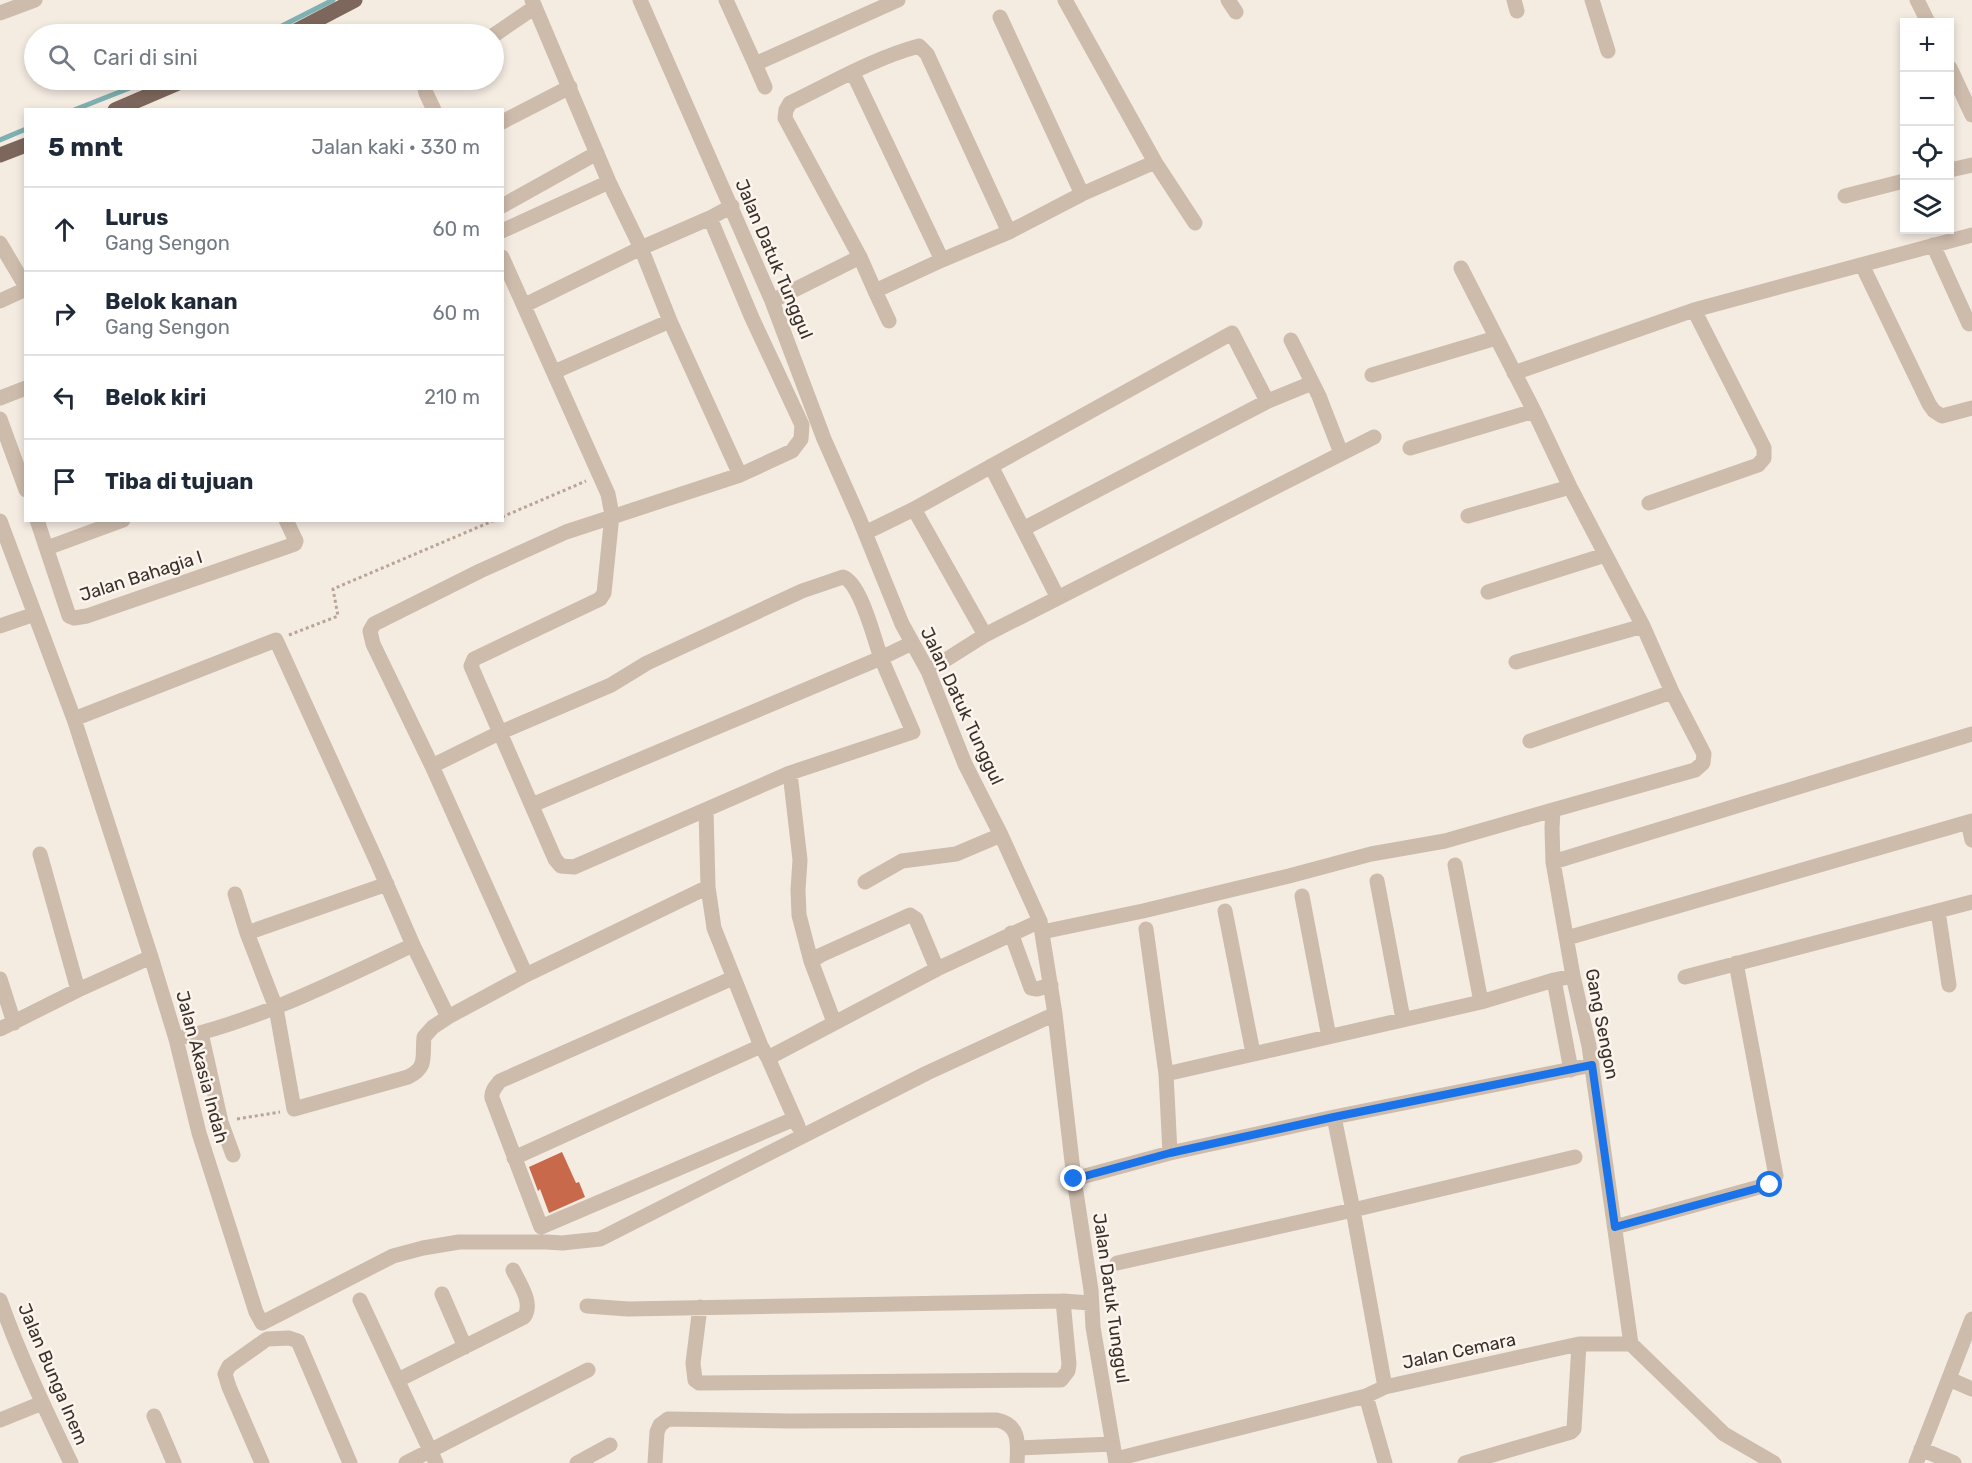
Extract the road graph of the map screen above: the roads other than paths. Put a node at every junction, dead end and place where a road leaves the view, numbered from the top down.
1 (35, 0) edge
2 (355, 0) edge
3 (640, 0) edge
4 (726, 0) edge
5 (1065, 0) edge
6 (1592, 0) edge
7 (1917, 0) edge
8 (890, 2) edge
9 (533, 4) edge
10 (0, 13) edge
11 (1000, 17) dead end
12 (1926, 18) edge
13 (309, 24) edge
14 (504, 26) edge
15 (1608, 51) dead end
16 (755, 64) junction
17 (1952, 72) edge
18 (853, 73) junction
19 (570, 87) junction
20 (765, 87) dead end
21 (162, 90) edge
22 (425, 90) edge
23 (120, 108) edge
24 (433, 108) edge
25 (1971, 109) edge
26 (504, 121) edge
27 (24, 146) edge
28 (597, 153) junction
29 (0, 155) edge
30 (1155, 162) junction
31 (1972, 165) edge
32 (1954, 169) edge
33 (609, 182) junction
34 (1900, 182) edge
35 (1082, 194) junction
36 (1845, 196) dead end
37 (504, 205) edge
38 (732, 206) junction
39 (710, 218) junction
40 (1195, 223) dead end
41 (504, 230) edge
42 (1009, 232) junction
43 (1972, 235) edge
44 (0, 243) edge
45 (1933, 245) junction
46 (641, 248) junction
47 (860, 257) junction
48 (942, 260) junction
49 (504, 261) edge
50 (1862, 265) junction
51 (1461, 268) dead end
52 (24, 285) edge
53 (24, 289) edge
54 (875, 291) junction
55 (0, 301) edge
56 (772, 301) junction
57 (525, 305) junction
58 (1694, 310) junction
59 (670, 321) junction
60 (889, 321) dead end
61 (1969, 324) dead end
62 (1496, 338) junction
63 (1291, 340) dead end
64 (554, 372) junction
65 (1514, 373) junction
66 (1372, 375) dead end
67 (1312, 383) junction
68 (24, 389) edge
69 (0, 398) edge
70 (1267, 401) junction
71 (1972, 408) edge
72 (1534, 411) junction
73 (0, 418) edge
74 (1374, 437) dead end
75 (1410, 448) dead end
76 (1341, 453) junction
77 (991, 466) junction
78 (22, 470) edge
79 (740, 475) junction
80 (1570, 487) junction
81 (1649, 503) dead end
82 (914, 509) junction
83 (612, 515) junction
84 (1468, 516) dead end
85 (0, 521) edge
86 (38, 522) edge
87 (118, 522) edge
88 (287, 522) edge
89 (1023, 529) junction
90 (865, 533) junction
91 (47, 548) junction
92 (1605, 555) junction
93 (1488, 592) dead end
94 (1058, 598) junction
95 (35, 614) junction
96 (0, 626) edge
97 (1643, 626) junction
98 (985, 635) junction
99 (912, 643) junction
100 (881, 657) junction
101 (1516, 662) dead end
102 (928, 671) junction
103 (1672, 692) junction
104 (75, 719) junction
105 (499, 733) junction
106 (1972, 734) edge
107 (1530, 741) dead end
108 (432, 766) junction
109 (790, 773) junction
110 (532, 805) junction
111 (706, 810) junction
112 (1553, 810) junction
113 (1970, 822) edge
114 (1001, 835) junction
115 (1972, 840) edge
116 (40, 855) dead end
117 (1553, 861) junction
118 (1455, 865) dead end
119 (1377, 881) dead end
120 (865, 882) dead end
121 (387, 884) junction
122 (708, 887) junction
123 (235, 894) dead end
124 (1302, 896) dead end
125 (1972, 902) edge
126 (1225, 911) dead end
127 (1938, 911) junction
128 (1041, 927) junction
129 (1146, 929) dead end
130 (247, 933) junction
131 (1011, 933) junction
132 (1566, 938) junction
133 (413, 945) junction
134 (151, 957) junction
135 (811, 960) junction
136 (1736, 963) junction
137 (937, 969) junction
138 (526, 975) junction
139 (1573, 976) junction
140 (1685, 977) dead end
141 (733, 978) junction
142 (0, 979) edge
143 (1554, 980) junction
144 (1051, 985) junction
145 (1949, 985) dead end
146 (78, 990) junction
147 (1481, 1002) junction
148 (276, 1008) junction
149 (1055, 1014) junction
150 (448, 1017) junction
151 (1403, 1019) junction
152 (834, 1022) junction
153 (7, 1026) edge
154 (201, 1033) junction
155 (1329, 1037) junction
156 (176, 1039) junction
157 (765, 1052) junction
158 (1253, 1053) junction
159 (1592, 1065) junction
160 (1571, 1070) junction
161 (1166, 1074) junction
162 (1334, 1117) junction
163 (795, 1119) junction
164 (802, 1137) junction
165 (1170, 1153) junction
166 (233, 1155) dead end
167 (1575, 1157) dead end
168 (514, 1158) junction
169 (1074, 1179) junction
170 (1353, 1210) junction
171 (1615, 1227) junction
172 (1116, 1263) dead end
173 (513, 1270) dead end
174 (442, 1294) dead end
175 (0, 1300) edge
176 (360, 1300) dead end
177 (1063, 1301) junction
178 (1090, 1304) junction
179 (587, 1306) dead end
180 (700, 1307) junction
181 (1972, 1319) edge
182 (262, 1323) junction
183 (5, 1332) edge
184 (267, 1339) junction
185 (1579, 1344) junction
186 (1631, 1344) junction
187 (465, 1347) junction
188 (588, 1370) dead end
189 (1948, 1379) junction
190 (398, 1380) junction
191 (1385, 1387) junction
192 (1972, 1389) edge
193 (1366, 1396) junction
194 (42, 1403) junction
195 (154, 1416) dead end
196 (0, 1420) edge
197 (610, 1445) dead end
198 (1115, 1455) edge
199 (1018, 1456) edge
200 (1919, 1456) edge
201 (433, 1457) edge
202 (70, 1463) edge
203 (174, 1463) edge
204 (262, 1463) edge
205 (350, 1463) edge
206 (406, 1463) edge
207 (577, 1463) edge
208 (655, 1463) edge
209 (1385, 1463) edge
210 (1465, 1463) edge
211 (1774, 1463) edge
212 (1954, 1463) edge

1 - 10 street
2 - 13 main road
3 - 38 street, Jalan Datuk Tunggul
4 - 16 street
5 - 30 street
6 - 15 street
7 - 12 street
8 - 16 street
9 - 14 street
9 - 19 street
11 - 35 street
16 - 20 street
17 - 25 street
18 - 42 street
18 - 47 street
18 - 48 street
19 - 26 street
19 - 28 street
21 - 23 main road
22 - 24 street
27 - 29 main road
28 - 33 street
28 - 37 street
30 - 35 street
30 - 40 street
31 - 32 street
33 - 41 street
33 - 46 street
34 - 36 street
35 - 42 street
38 - 39 street
38 - 56 street, Jalan Datuk Tunggul
39 - 46 street
39 - 79 street
42 - 48 street
43 - 45 street
44 - 52 street
45 - 50 street
45 - 61 street
46 - 57 street
46 - 59 street
47 - 54 street
47 - 56 street
48 - 54 street
49 - 57 street
50 - 58 street
50 - 71 street
51 - 62 street
53 - 55 street
54 - 60 street
56 - 90 street, Jalan Datuk Tunggul
57 - 64 street
58 - 65 street
58 - 81 street
59 - 64 street
59 - 79 street
62 - 65 street
62 - 66 street
63 - 67 street
64 - 83 street
65 - 72 street
67 - 70 street
67 - 76 street
68 - 69 street
70 - 77 street
70 - 89 street
72 - 75 street
72 - 80 street
73 - 78 street
74 - 76 street
76 - 94 street
77 - 82 street
77 - 89 street
79 - 83 street
80 - 84 street
80 - 92 street
82 - 90 street
82 - 98 street
83 - 105 street
83 - 108 street
85 - 95 street, Jalan Akasia Indah
86 - 91 street, Jalan Bahagia I
87 - 91 street
88 - 91 street, Jalan Bahagia I
89 - 94 street
90 - 99 street, Jalan Datuk Tunggul
92 - 93 street
92 - 97 street
94 - 98 street
95 - 96 street
95 - 104 street, Jalan Akasia Indah
97 - 101 street
97 - 103 street
98 - 102 street
99 - 100 street
99 - 102 street, Jalan Datuk Tunggul
100 - 105 street
100 - 109 street
100 - 110 street
102 - 114 street, Jalan Datuk Tunggul
103 - 107 street
103 - 112 street
104 - 121 street
104 - 134 street, Jalan Akasia Indah
105 - 108 street
105 - 110 street
106 - 117 street
108 - 138 street
109 - 111 street
109 - 135 street
110 - 111 street
111 - 122 street
112 - 117 street, Gang Sengon
112 - 128 street
113 - 115 street
113 - 132 street
114 - 120 street
114 - 128 street, Jalan Datuk Tunggul
116 - 146 street
117 - 132 street, Gang Sengon
118 - 147 street
119 - 151 street
121 - 130 street
121 - 133 street
122 - 138 street
122 - 141 street
123 - 130 street
124 - 155 street
125 - 127 street
126 - 158 street
127 - 136 street
127 - 145 street
128 - 131 street
128 - 144 street, Jalan Datuk Tunggul
129 - 161 street
130 - 148 street
131 - 137 street
131 - 144 street
132 - 139 street, Gang Sengon
133 - 148 street
133 - 150 street
134 - 146 street
134 - 156 street, Jalan Akasia Indah
135 - 137 street
135 - 152 street
136 - 140 street
136 - 171 street
137 - 152 street
138 - 150 street
139 - 143 street
139 - 159 street, Gang Sengon
141 - 157 street
141 - 168 street
142 - 153 street
143 - 147 street
143 - 160 street
144 - 149 street, Jalan Datuk Tunggul
146 - 153 street
147 - 151 street
148 - 150 street
148 - 154 street
149 - 164 street
149 - 169 street, Jalan Datuk Tunggul
151 - 155 street
152 - 157 street
154 - 156 street
154 - 166 street
155 - 158 street
156 - 182 street, Jalan Akasia Indah
157 - 163 street
157 - 168 street
158 - 161 street
159 - 160 street
159 - 171 street, Gang Sengon
160 - 162 street
161 - 165 street
162 - 165 street
162 - 170 street
163 - 164 street
163 - 168 street
164 - 182 street
165 - 169 street
167 - 170 street
169 - 178 street, Jalan Datuk Tunggul
170 - 172 street
170 - 191 street
171 - 186 street, Gang Sengon
173 - 187 street
174 - 187 street
175 - 183 street, Jalan Bunga Inem
176 - 190 street
177 - 178 street
177 - 180 street
177 - 180 street
178 - 198 street, Jalan Datuk Tunggul
179 - 180 street
181 - 189 street
182 - 184 street, Jalan Akasia Indah
183 - 194 street, Jalan Bunga Inem
184 - 204 street
184 - 205 street
185 - 186 street, Jalan Cemara
185 - 191 street, Jalan Cemara
185 - 210 street
186 - 211 street
187 - 190 street
188 - 201 street
189 - 192 street
189 - 200 street
190 - 201 street
191 - 193 street, Jalan Cemara
193 - 198 street, Jalan Cemara
193 - 209 street
194 - 196 street
194 - 202 street, Jalan Bunga Inem
195 - 203 street
197 - 207 street
198 - 199 street, Jalan Cemara
199 - 208 street
200 - 212 street
201 - 206 street

